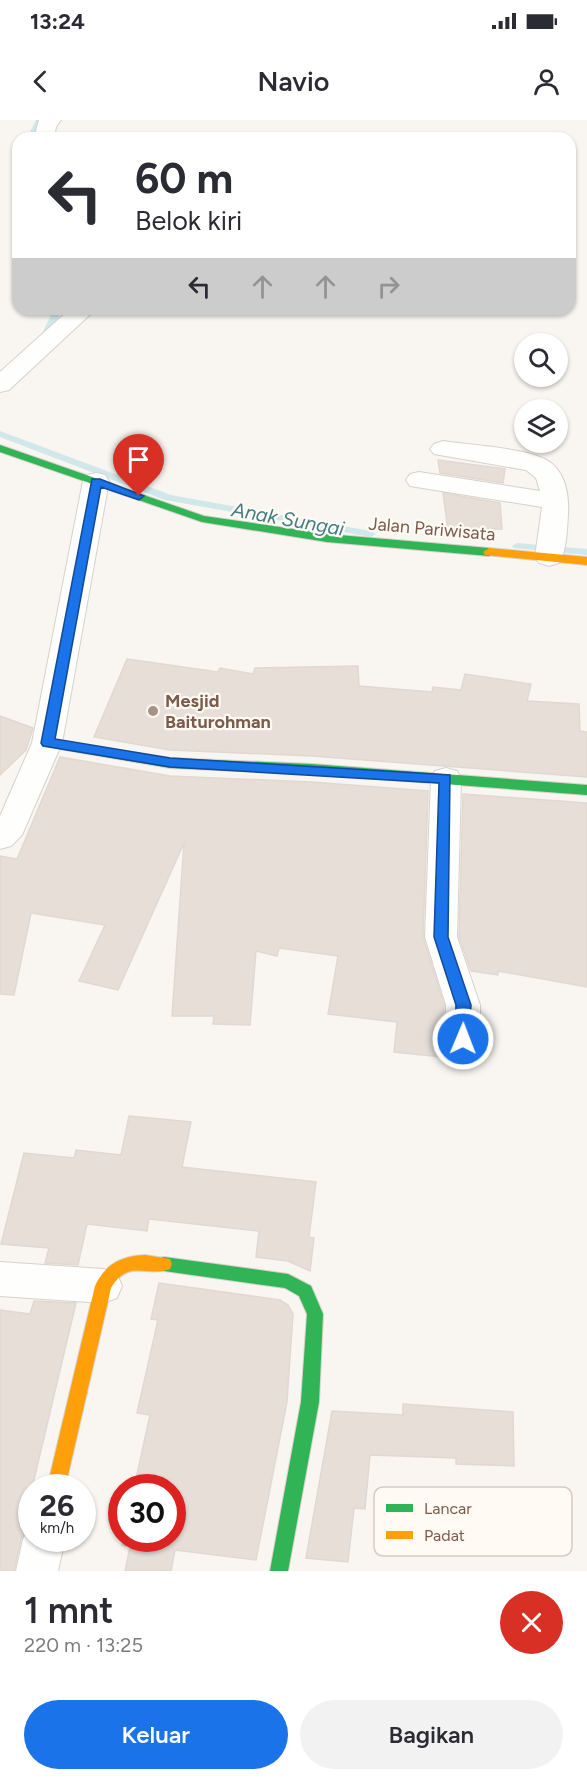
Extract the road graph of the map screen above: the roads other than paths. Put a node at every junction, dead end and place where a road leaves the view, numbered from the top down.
1 (77, 315) edge
2 (0, 385) edge
3 (0, 448) edge
4 (443, 449) dead end
5 (419, 480) dead end
6 (96, 481) junction
7 (555, 501) junction
8 (549, 556) junction
9 (587, 561) edge
10 (47, 743) junction
11 (446, 779) junction
12 (587, 790) edge
13 (0, 838) edge
14 (463, 1039) dead end
15 (0, 1279) edge
16 (103, 1286) junction
17 (59, 1474) edge
18 (41, 1552) edge
19 (37, 1571) edge
20 (279, 1571) edge

1 - 2 street
3 - 6 street, Jalan Pariwisata
4 - 7 street
5 - 7 street
6 - 8 street, Jalan Pariwisata
6 - 10 street
7 - 8 street
8 - 9 street, Jalan Pariwisata
10 - 11 street
10 - 13 street
11 - 12 street
11 - 14 street
15 - 16 street
16 - 17 street
16 - 20 street
18 - 19 street

